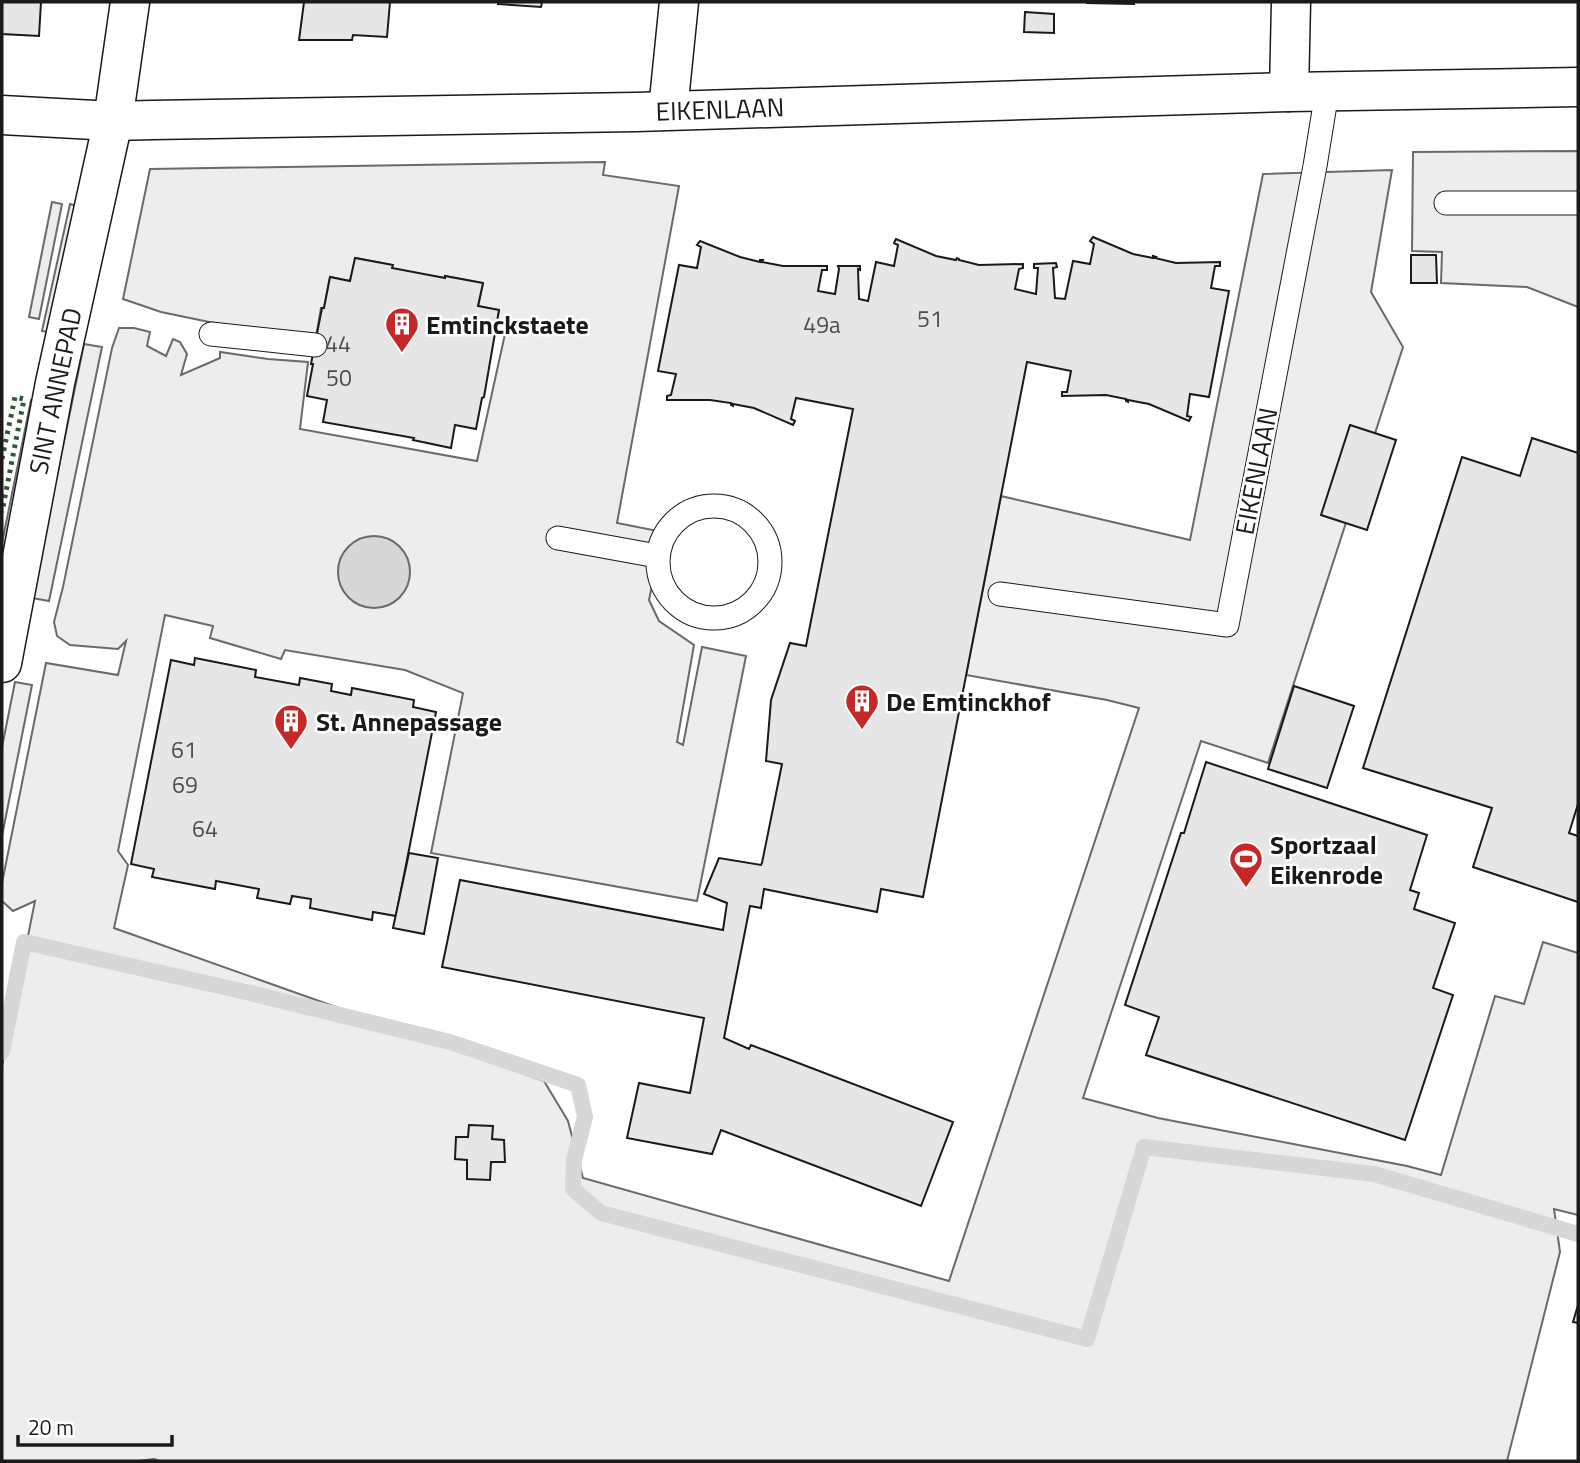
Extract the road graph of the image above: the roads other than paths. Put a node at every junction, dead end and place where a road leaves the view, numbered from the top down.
1 (130, 2) edge
2 (679, 2) edge
3 (1291, 2) edge
4 (1578, 88) edge
5 (1289, 92) junction
6 (1327, 92) junction
7 (668, 110) junction
8 (2, 115) edge
9 (113, 121) junction
10 (1446, 203) dead end
11 (1578, 203) edge
12 (211, 334) dead end
13 (315, 345) dead end
14 (558, 538) dead end
15 (657, 556) junction
16 (1000, 594) dead end
17 (6, 623) edge
18 (2, 663) edge

1 - 9 street, SINT ANNEPAD
2 - 7 street
3 - 5 street
4 - 6 street, EIKENLAAN
5 - 6 street, EIKENLAAN
5 - 7 street, EIKENLAAN
6 - 16 lane, EIKENLAAN
7 - 9 street, EIKENLAAN
8 - 9 street, EIKENLAAN
9 - 17 street, SINT ANNEPAD
10 - 11 lane
12 - 13 lane
14 - 15 lane
15 - 15 lane
17 - 18 street, SINT ANNEPAD

